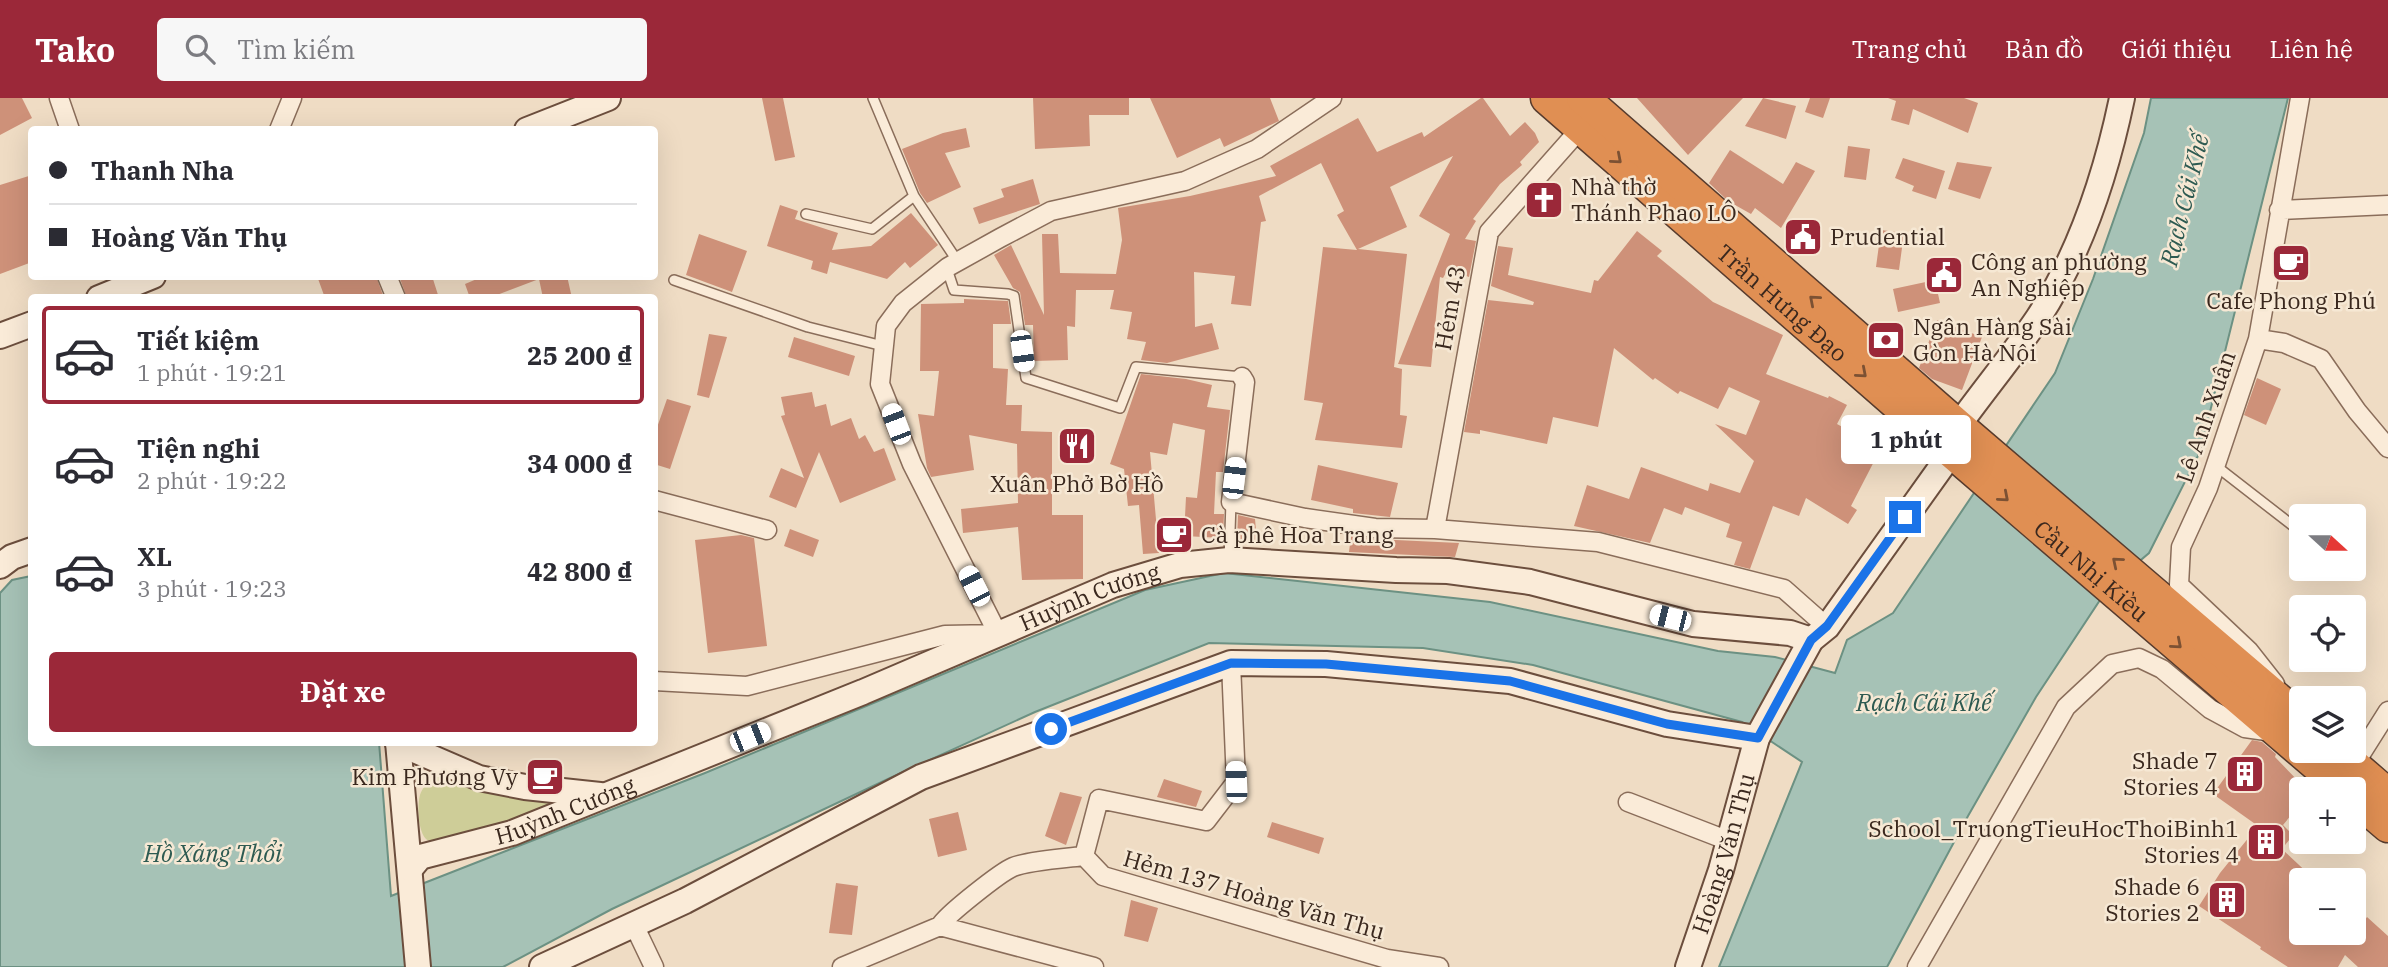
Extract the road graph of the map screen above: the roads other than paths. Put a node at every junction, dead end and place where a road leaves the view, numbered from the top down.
1 (59, 98) edge
2 (292, 98) edge
3 (608, 98) edge
4 (873, 98) edge
5 (1332, 98) edge
6 (1547, 98) edge
7 (2122, 98) edge
8 (2300, 98) edge
9 (1585, 106) edge
10 (69, 126) edge
11 (281, 126) edge
12 (537, 126) edge
13 (914, 196) junction
14 (2388, 205) edge
15 (2279, 211) junction
16 (806, 214) dead end
17 (952, 265) junction
18 (674, 280) dead end
19 (127, 281) edge
20 (106, 294) edge
21 (28, 326) edge
22 (0, 336) edge
23 (2258, 339) junction
24 (883, 345) junction
25 (1242, 377) joint
26 (1962, 440) junction
27 (2388, 448) edge
28 (2216, 466) junction
29 (658, 501) edge
30 (1231, 502) junction
31 (2289, 523) edge
32 (1435, 529) junction
33 (767, 530) dead end
34 (28, 551) edge
35 (1229, 560) junction
36 (0, 565) edge
37 (1819, 633) junction
38 (998, 634) junction
39 (1231, 663) junction
40 (658, 681) edge
41 (2388, 711) edge
42 (2289, 717) edge
43 (2289, 719) edge
44 (2289, 720) edge
45 (1758, 738) junction
46 (398, 746) edge
47 (405, 746) edge
48 (2345, 768) edge
49 (2388, 794) edge
50 (604, 795) junction
51 (1628, 802) dead end
52 (2366, 807) edge
53 (2388, 826) edge
54 (1729, 841) junction
55 (1084, 856) junction
56 (410, 875) junction
57 (633, 923) junction
58 (940, 926) junction
59 (418, 967) edge
60 (542, 967) edge
61 (654, 967) edge
62 (842, 967) edge
63 (1094, 967) edge
64 (1439, 967) edge
65 (1688, 967) edge
66 (1917, 967) edge

1 - 10 street
2 - 11 street
3 - 12 street
4 - 13 lane
5 - 17 street
6 - 9 highway, Trần Hưng Đạo
7 - 26 street
8 - 15 street, Lê Anh Xuân
9 - 26 highway, Trần Hưng Đạo
9 - 32 street, Hẻm 43
13 - 16 lane
13 - 17 lane
14 - 15 street
15 - 23 street, Lê Anh Xuân
17 - 24 street
17 - 25 lane
18 - 24 lane
19 - 20 street
21 - 22 street
23 - 27 street
23 - 28 street, Lê Anh Xuân
24 - 38 street
25 - 30 street
26 - 37 street
26 - 43 highway, Cầu Nhị Kiều
28 - 31 lane
28 - 42 street, Lê Anh Xuân
29 - 33 street
30 - 32 street
30 - 35 lane
32 - 37 street
34 - 36 street
35 - 37 street, Huỳnh Cương
35 - 38 street, Huỳnh Cương
37 - 45 street, Hoàng Văn Thụ
38 - 40 street
38 - 50 street, Huỳnh Cương
39 - 45 street
39 - 55 street
39 - 57 street
41 - 48 street
44 - 66 street
45 - 54 street, Hoàng Văn Thụ
46 - 56 street
47 - 50 street
48 - 49 highway, Cầu Nhị Kiều
50 - 56 street, Huỳnh Cương
51 - 54 street
52 - 53 highway
54 - 65 street, Hoàng Văn Thụ
55 - 58 street
55 - 64 street, Hẻm 137 Hoàng Văn Thụ
56 - 59 street
57 - 60 street
57 - 61 street
58 - 62 street
58 - 63 street

